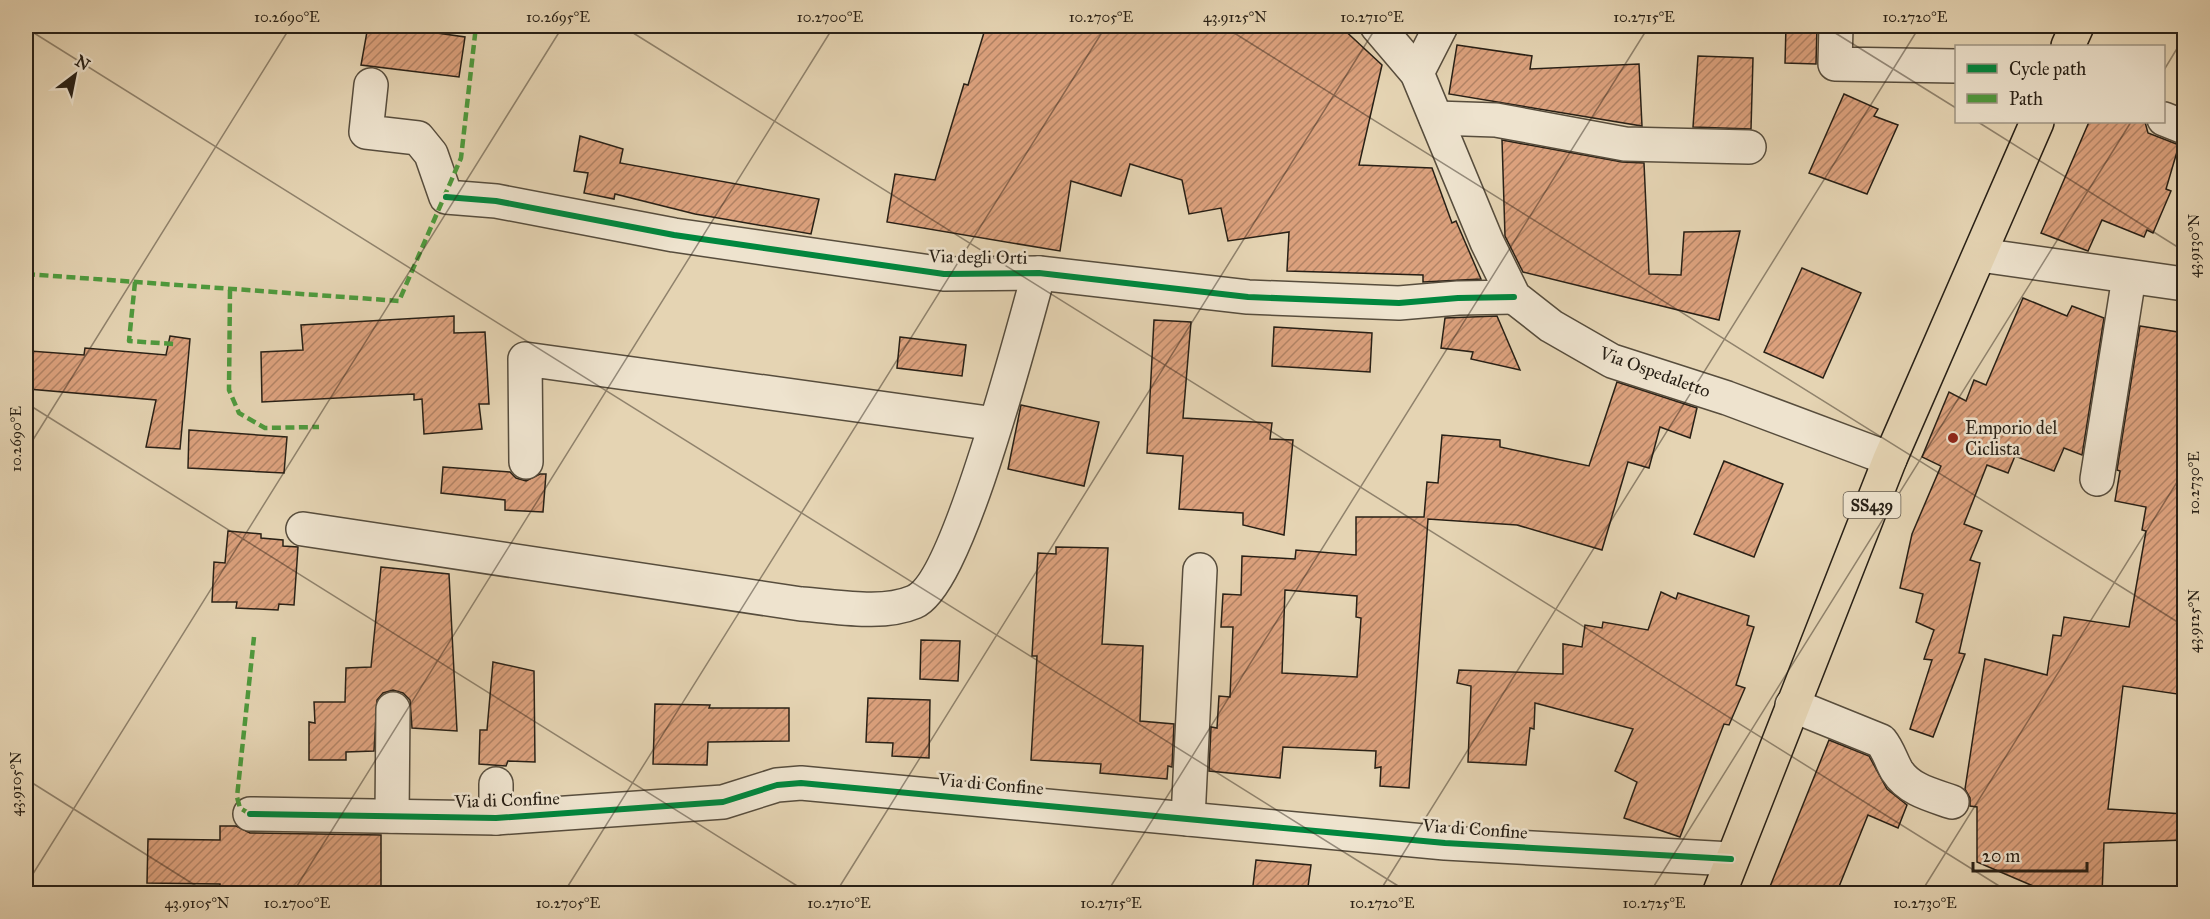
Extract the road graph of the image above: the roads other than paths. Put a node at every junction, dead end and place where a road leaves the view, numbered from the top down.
1 (1377, 26) edge
2 (1441, 26) edge
3 (1836, 26) edge
4 (2077, 26) edge
5 (2068, 45) edge
6 (1955, 66) edge
7 (1417, 73) junction
8 (371, 85) dead end
9 (1436, 118) junction
10 (2165, 120) edge
11 (2037, 123) edge
12 (2184, 127) edge
13 (1749, 147) dead end
14 (1980, 255) junction
15 (1039, 273) junction
16 (2129, 277) junction
17 (2184, 284) edge
18 (1514, 297) junction
19 (995, 424) junction
20 (1890, 459) junction
21 (526, 462) dead end
22 (2097, 479) dead end
23 (303, 529) dead end
24 (1200, 570) dead end
25 (1792, 705) junction
26 (393, 709) dead end
27 (496, 784) dead end
28 (1952, 802) dead end
29 (250, 814) dead end
30 (392, 816) junction
31 (496, 818) junction
32 (1188, 819) junction
33 (1731, 859) junction
34 (1719, 894) edge

1 - 7 street, Via Ospedaletto
2 - 7 street
3 - 6 street
4 - 5 main road
7 - 9 street, Via Ospedaletto
8 - 15 street, Via degli Orti
9 - 13 street
9 - 18 street, Via Ospedaletto
10 - 12 street
11 - 14 main road, SS439
14 - 16 street
14 - 20 main road, SS439
15 - 18 street, Via degli Orti
15 - 19 street
16 - 17 street
16 - 22 street
18 - 20 street, Via Ospedaletto
19 - 21 street
19 - 23 street
20 - 25 main road, SS439
24 - 32 street
25 - 28 street
25 - 33 main road, SS439
26 - 30 street
27 - 31 street
29 - 30 street, Via di Confine
30 - 31 street, Via di Confine
31 - 32 street, Via di Confine
32 - 33 street, Via di Confine
33 - 34 main road, SS439

